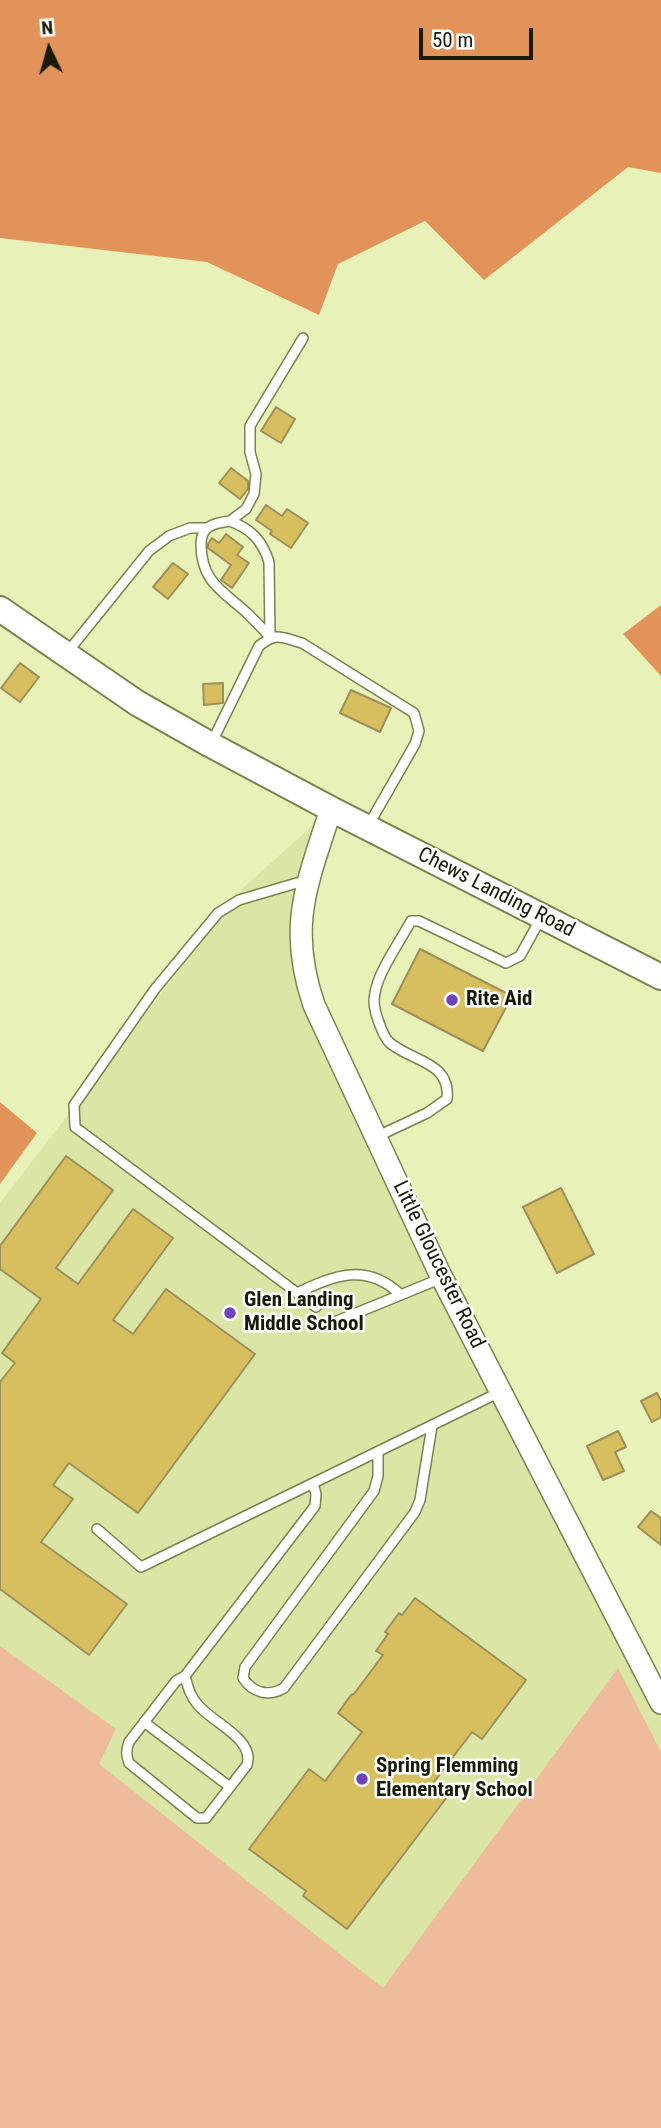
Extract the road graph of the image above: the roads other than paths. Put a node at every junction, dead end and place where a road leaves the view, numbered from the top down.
1 (303, 338) dead end
2 (230, 521) junction
3 (205, 528) junction
4 (0, 610) edge
5 (270, 637) junction
6 (65, 655) junction
7 (211, 744) junction
8 (331, 809) junction
9 (367, 827) junction
10 (309, 879) junction
11 (542, 917) junction
12 (661, 977) edge
13 (376, 1137) junction
14 (442, 1278) junction
15 (297, 1293) junction
16 (401, 1294) junction
17 (316, 1307) dead end
18 (337, 1321) dead end
19 (502, 1392) junction
20 (432, 1426) junction
21 (378, 1452) junction
22 (313, 1483) junction
23 (97, 1530) dead end
24 (185, 1675) junction
25 (661, 1703) edge
26 (144, 1723) junction
27 (230, 1787) junction

1 - 2 lane
2 - 3 lane
2 - 5 lane
3 - 5 lane
3 - 6 lane
4 - 6 main road, Chews Landing Road
5 - 7 lane
5 - 9 lane
6 - 7 main road, Chews Landing Road
7 - 8 main road, Chews Landing Road
8 - 9 main road, Chews Landing Road
8 - 10 street, Little Gloucester Road
9 - 11 main road, Chews Landing Road
10 - 13 street, Little Gloucester Road
10 - 15 lane
11 - 12 main road, Chews Landing Road
11 - 13 lane
13 - 14 street, Little Gloucester Road
14 - 16 lane
14 - 19 street, Little Gloucester Road
15 - 16 lane
15 - 17 lane
16 - 18 lane
19 - 20 lane
19 - 25 street, Little Gloucester Road
20 - 21 lane
20 - 21 lane
21 - 22 lane
22 - 23 lane
22 - 24 lane
24 - 26 lane
24 - 27 lane
26 - 27 lane
26 - 27 lane

